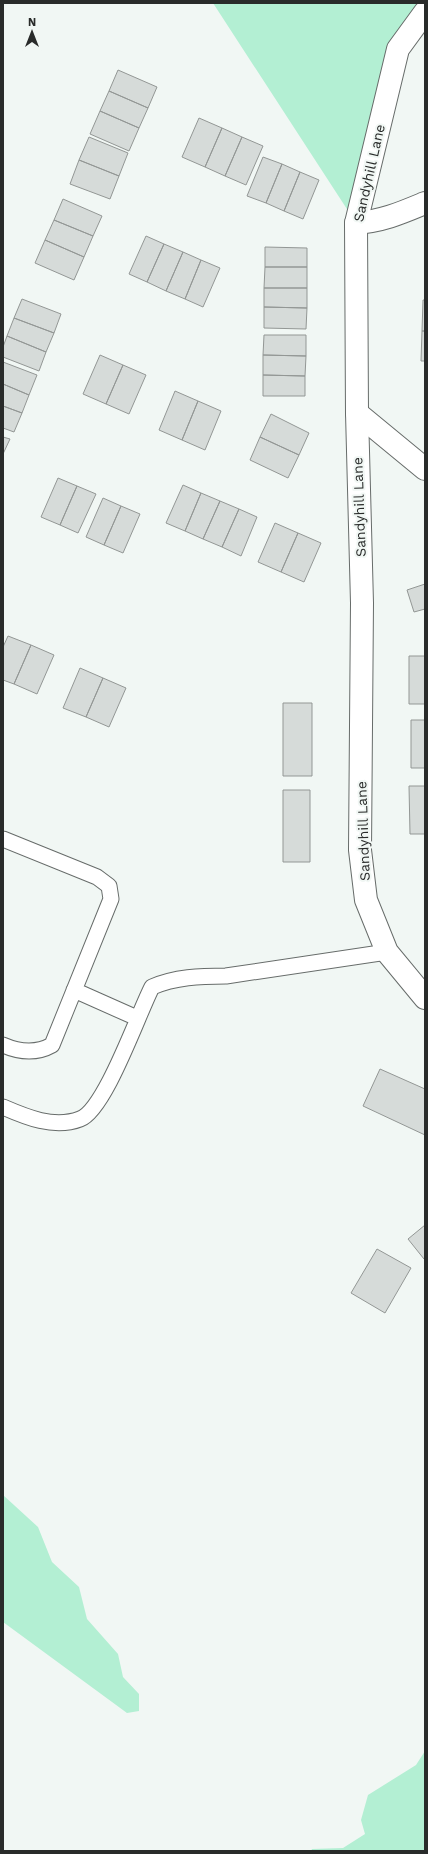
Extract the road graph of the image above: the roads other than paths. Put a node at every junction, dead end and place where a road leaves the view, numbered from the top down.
1 (425, 12) edge
2 (425, 203) edge
3 (356, 223) junction
4 (357, 413) junction
5 (425, 469) edge
6 (3, 839) edge
7 (386, 952) junction
8 (74, 990) junction
9 (425, 998) edge
10 (136, 1018) junction
11 (3, 1045) edge
12 (3, 1108) edge

1 - 3 street, Sandyhill Lane
2 - 3 street
3 - 4 street, Sandyhill Lane
4 - 5 street
4 - 7 street, Sandyhill Lane
6 - 8 lane
7 - 9 street, Sandyhill Lane
7 - 10 lane
8 - 10 lane
8 - 11 lane
10 - 12 lane

